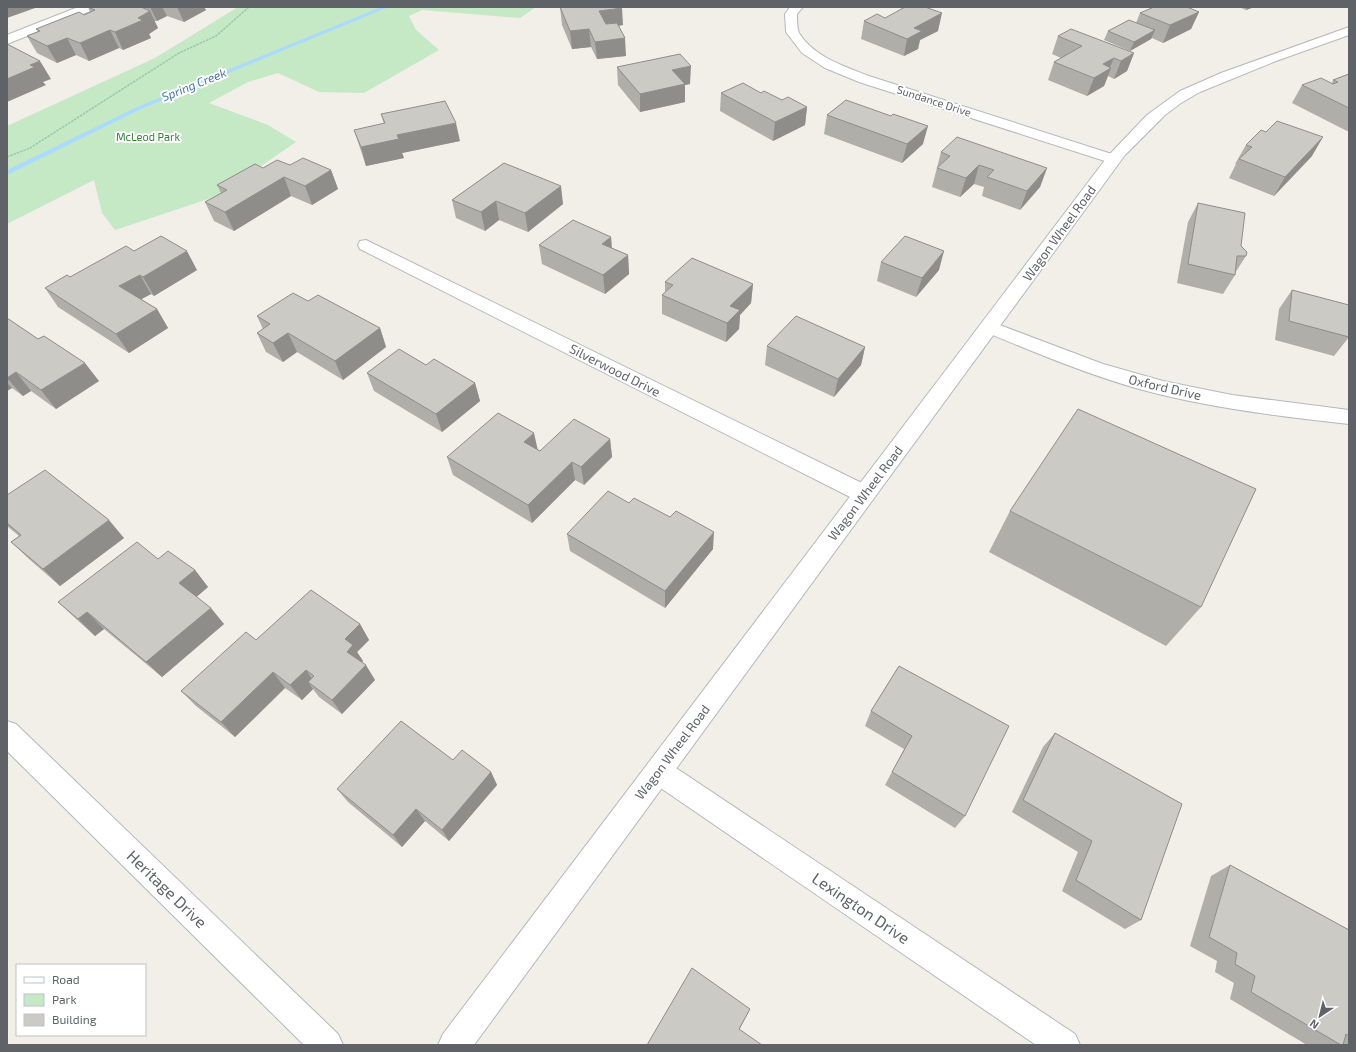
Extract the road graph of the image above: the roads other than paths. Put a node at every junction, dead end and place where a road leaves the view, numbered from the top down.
1 (89, 7) edge
2 (797, 7) edge
3 (1349, 31) edge
4 (7, 40) edge
5 (1113, 159) junction
6 (366, 246) dead end
7 (989, 327) junction
8 (1349, 417) edge
9 (864, 494) junction
10 (7, 733) edge
11 (658, 771) junction
12 (326, 1045) edge
13 (454, 1045) edge
14 (1064, 1045) edge

1 - 4 street
2 - 5 street, Sundance Drive
3 - 5 street, Wagon Wheel Road
5 - 7 street, Wagon Wheel Road
6 - 9 street, Silverwood Drive
7 - 8 street, Oxford Drive
7 - 9 street, Wagon Wheel Road
9 - 11 street, Wagon Wheel Road
10 - 12 street, Heritage Drive
11 - 13 street, Wagon Wheel Road
11 - 14 street, Lexington Drive

